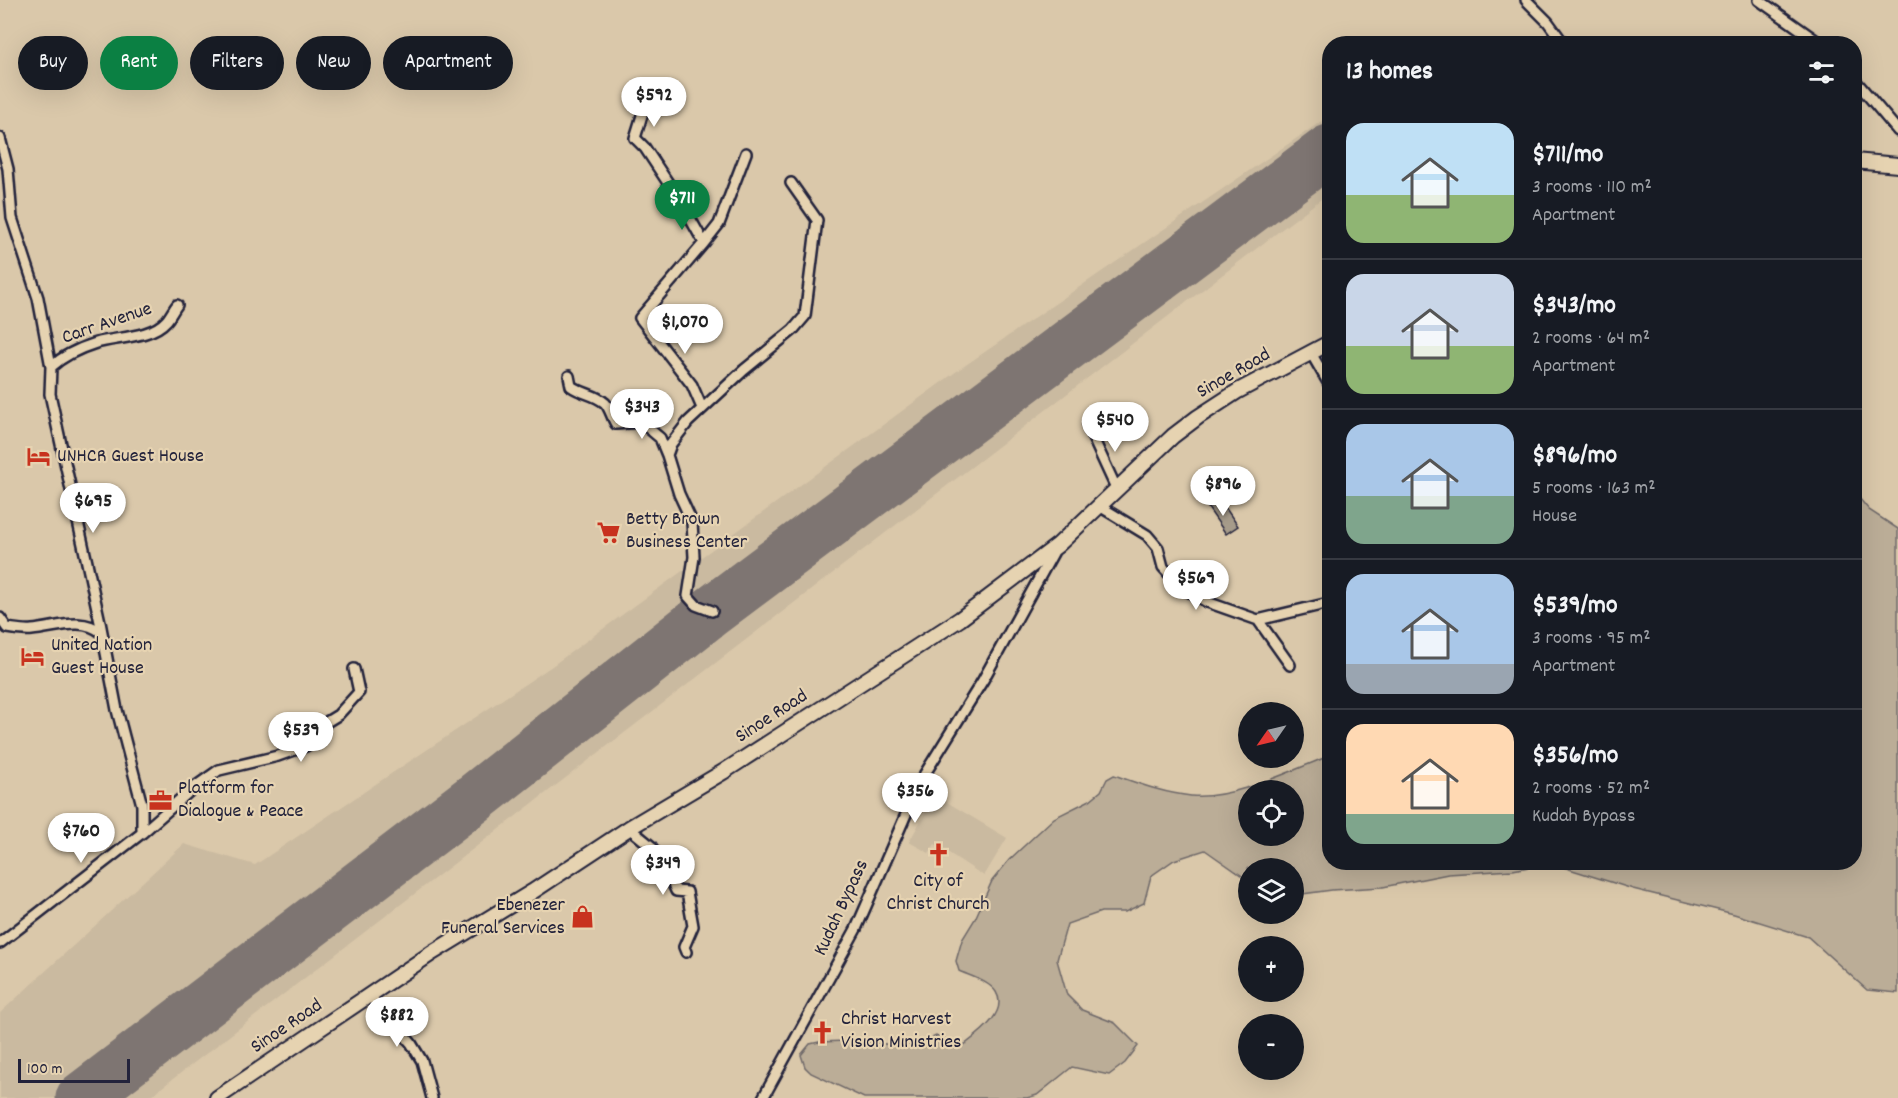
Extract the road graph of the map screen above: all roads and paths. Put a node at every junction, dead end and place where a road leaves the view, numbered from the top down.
1 (1526, 0) edge
2 (1759, 0) edge
3 (1558, 36) edge
4 (1810, 36) edge
5 (1862, 88) edge
6 (644, 110) dead end
7 (1898, 131) edge
8 (0, 138) edge
9 (746, 153) dead end
10 (1862, 161) edge
11 (1898, 165) edge
12 (791, 183) dead end
13 (704, 243) junction
14 (177, 305) dead end
15 (1322, 347) edge
16 (1311, 353) junction
17 (51, 367) junction
18 (1322, 372) edge
19 (569, 376) dead end
20 (702, 408) junction
21 (1088, 427) dead end
22 (667, 455) junction
23 (1117, 490) junction
24 (1101, 507) junction
25 (1058, 545) junction
26 (1322, 605) edge
27 (712, 611) dead end
28 (0, 618) edge
29 (1258, 620) junction
30 (102, 633) junction
31 (1290, 665) dead end
32 (354, 669) dead end
33 (628, 828) junction
34 (142, 833) junction
35 (0, 943) edge
36 (686, 952) dead end
37 (369, 995) junction
38 (217, 1098) edge
39 (432, 1098) edge
40 (763, 1098) edge

1 - 3 street
2 - 4 street
5 - 7 street
6 - 13 street
8 - 17 street
9 - 13 street
10 - 11 highway
12 - 20 street
13 - 20 street
14 - 17 street, Carr Avenue
15 - 16 highway, Sinoe Road
16 - 18 street
16 - 23 highway, Sinoe Road
17 - 30 street, Carr Avenue
19 - 22 street
20 - 22 street
21 - 23 street
22 - 27 street
23 - 24 highway, Sinoe Road
24 - 25 highway, Sinoe Road
24 - 29 street
25 - 33 highway, Sinoe Road
25 - 40 street, Kudah Bypass
26 - 29 street
28 - 30 street
29 - 31 street
30 - 34 street, Carr Avenue
32 - 34 street
33 - 36 street
33 - 37 highway, Sinoe Road
34 - 35 street
37 - 38 highway, Sinoe Road
37 - 39 street

